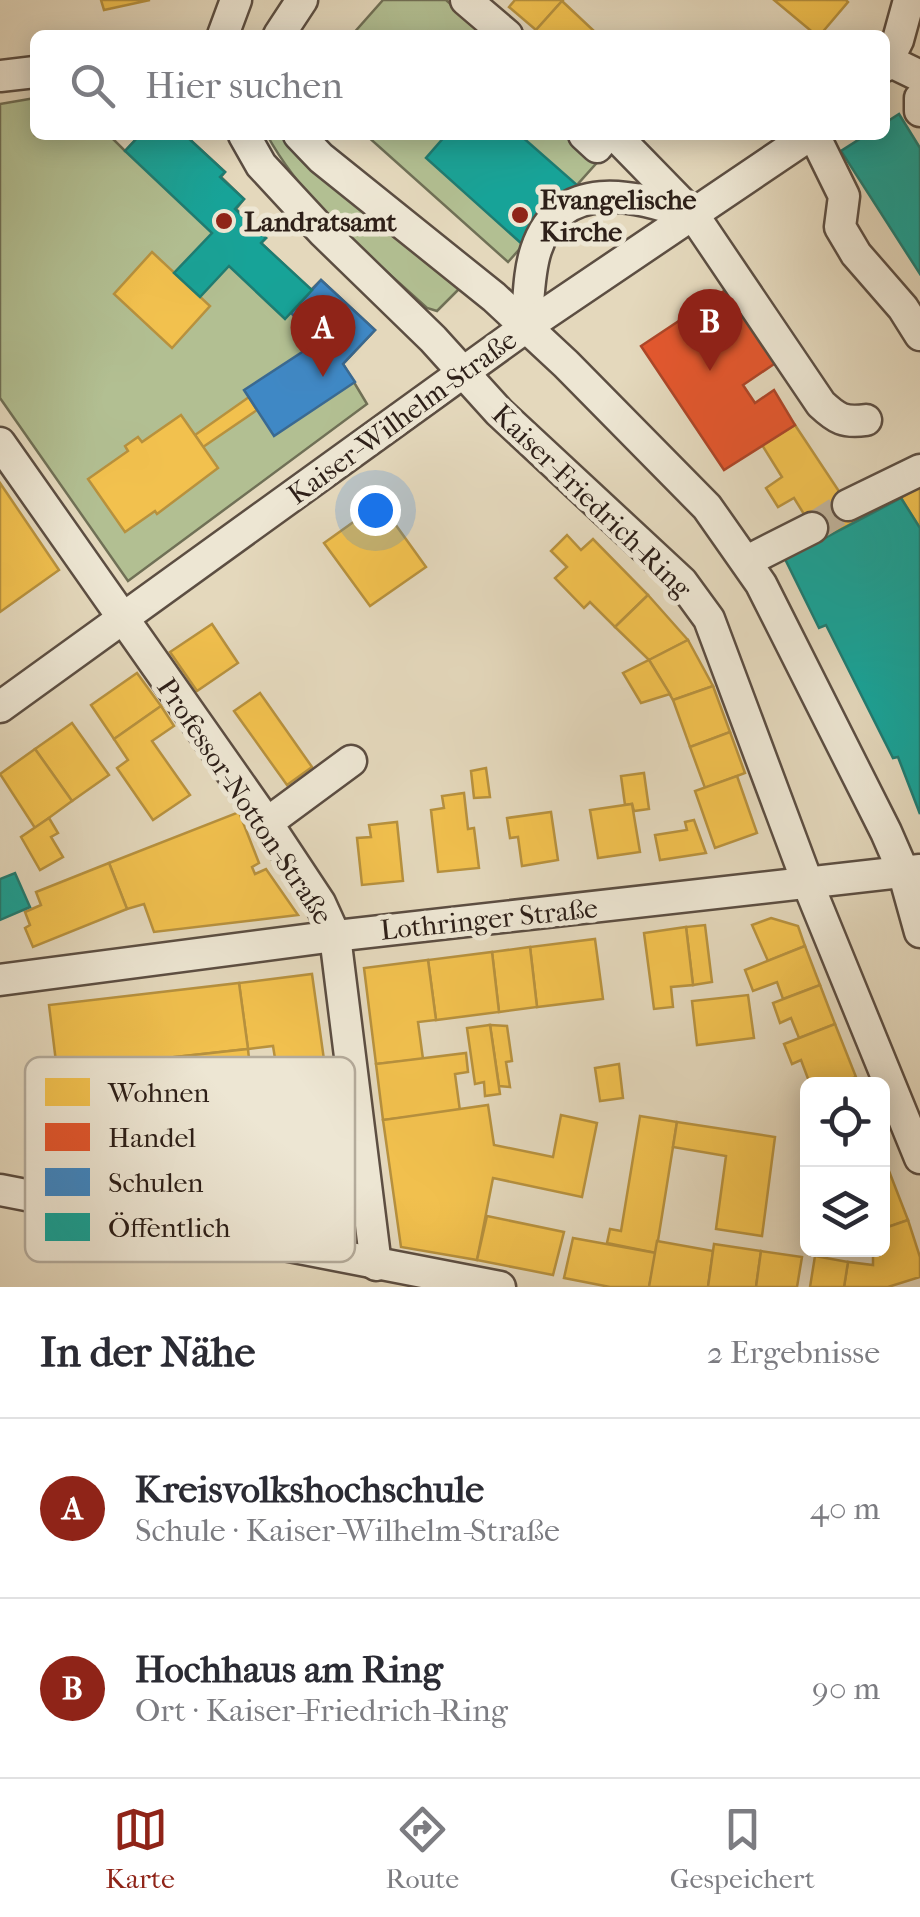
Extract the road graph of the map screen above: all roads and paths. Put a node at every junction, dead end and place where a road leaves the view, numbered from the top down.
1 (236, 0) edge
2 (302, 0) edge
3 (466, 0) edge
4 (909, 0) edge
5 (225, 30) edge
6 (282, 30) edge
7 (501, 30) edge
8 (890, 56) edge
9 (890, 64) edge
10 (30, 73) edge
11 (0, 76) edge
12 (920, 76) edge
13 (920, 98) edge
14 (920, 111) edge
15 (247, 140) edge
16 (305, 140) edge
17 (620, 140) edge
18 (805, 140) edge
19 (815, 140) edge
20 (694, 216) junction
21 (526, 327) junction
22 (920, 336) edge
23 (464, 372) junction
24 (866, 420) dead end
25 (0, 443) edge
26 (920, 470) edge
27 (848, 505) tunnel mouth
28 (812, 528) tunnel mouth
29 (747, 561) junction
30 (122, 620) junction
31 (0, 707) edge
32 (351, 760) dead end
33 (267, 823) junction
34 (912, 870) edge
35 (808, 884) junction
36 (920, 932) edge
37 (336, 936) junction
38 (0, 980) edge
39 (351, 1057) edge
40 (355, 1092) edge
41 (920, 1158) edge
42 (0, 1190) edge
43 (25, 1195) edge
44 (355, 1261) edge
45 (376, 1265) junction
46 (500, 1287) edge

1 - 5 street
2 - 6 street
3 - 7 street
4 - 8 street
9 - 12 street
10 - 11 street
13 - 14 street
15 - 23 street, Kaiser-Friedrich-Ring
16 - 21 street
17 - 20 street
18 - 20 street, Kaiser-Wilhelm-Straße
19 - 22 street
20 - 21 street, Kaiser-Wilhelm-Straße
20 - 21 street
20 - 24 street
21 - 23 street, Kaiser-Wilhelm-Straße
21 - 29 street
23 - 30 street, Kaiser-Wilhelm-Straße
23 - 35 street, Kaiser-Friedrich-Ring
25 - 30 street, Professor-Notton-Straße
26 - 27 street
28 - 29 street
29 - 34 street
30 - 31 street, Kaiser-Wilhelm-Straße
30 - 33 street, Professor-Notton-Straße
32 - 33 street
33 - 37 street, Professor-Notton-Straße
34 - 35 street, Lothringer Straße
34 - 36 street
35 - 37 street, Lothringer Straße
35 - 41 street, Kaiser-Friedrich-Ring
37 - 38 street, Lothringer Straße
37 - 39 street, Professor-Notton-Straße
40 - 45 street, Professor-Notton-Straße
42 - 43 street
44 - 45 street
45 - 46 street

